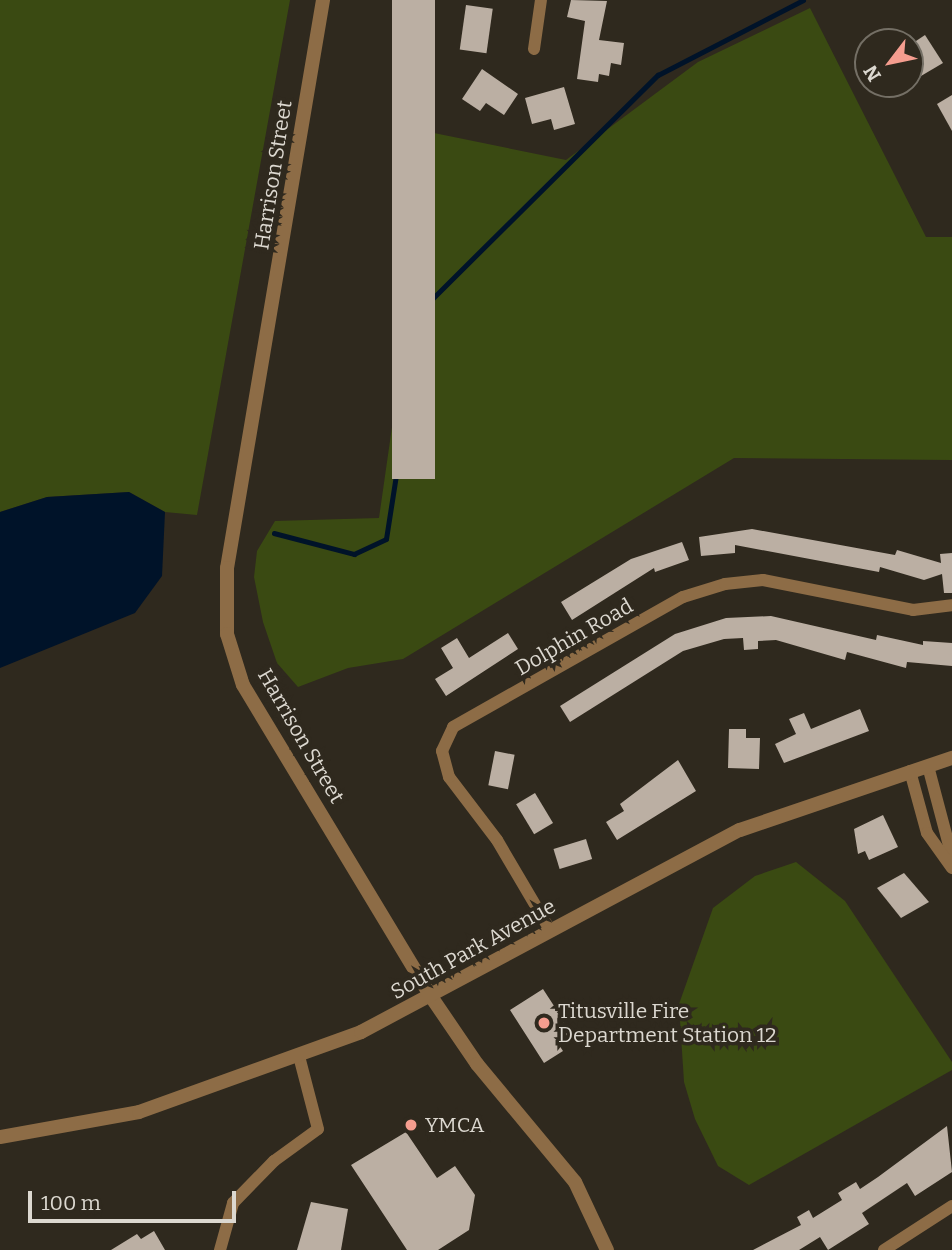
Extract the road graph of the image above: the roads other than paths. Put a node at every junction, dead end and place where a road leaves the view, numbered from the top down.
1 (323, 0) edge
2 (541, 0) edge
3 (534, 50) dead end
4 (952, 605) edge
5 (952, 758) edge
6 (928, 766) junction
7 (910, 771) junction
8 (952, 858) edge
9 (952, 868) edge
10 (550, 930) junction
11 (432, 998) junction
12 (299, 1056) junction
13 (0, 1137) edge
14 (952, 1206) edge
15 (220, 1250) edge
16 (607, 1250) edge
17 (884, 1250) edge

1 - 11 street, Harrison Street
2 - 3 street
4 - 10 street, Dolphin Road
5 - 6 street, South Park Avenue
6 - 7 street, South Park Avenue
6 - 8 street
7 - 9 street
7 - 10 street, South Park Avenue
10 - 11 street, South Park Avenue
11 - 12 street, South Park Avenue
11 - 16 street, Harrison Street
12 - 13 street, South Park Avenue
12 - 15 street
14 - 17 street

